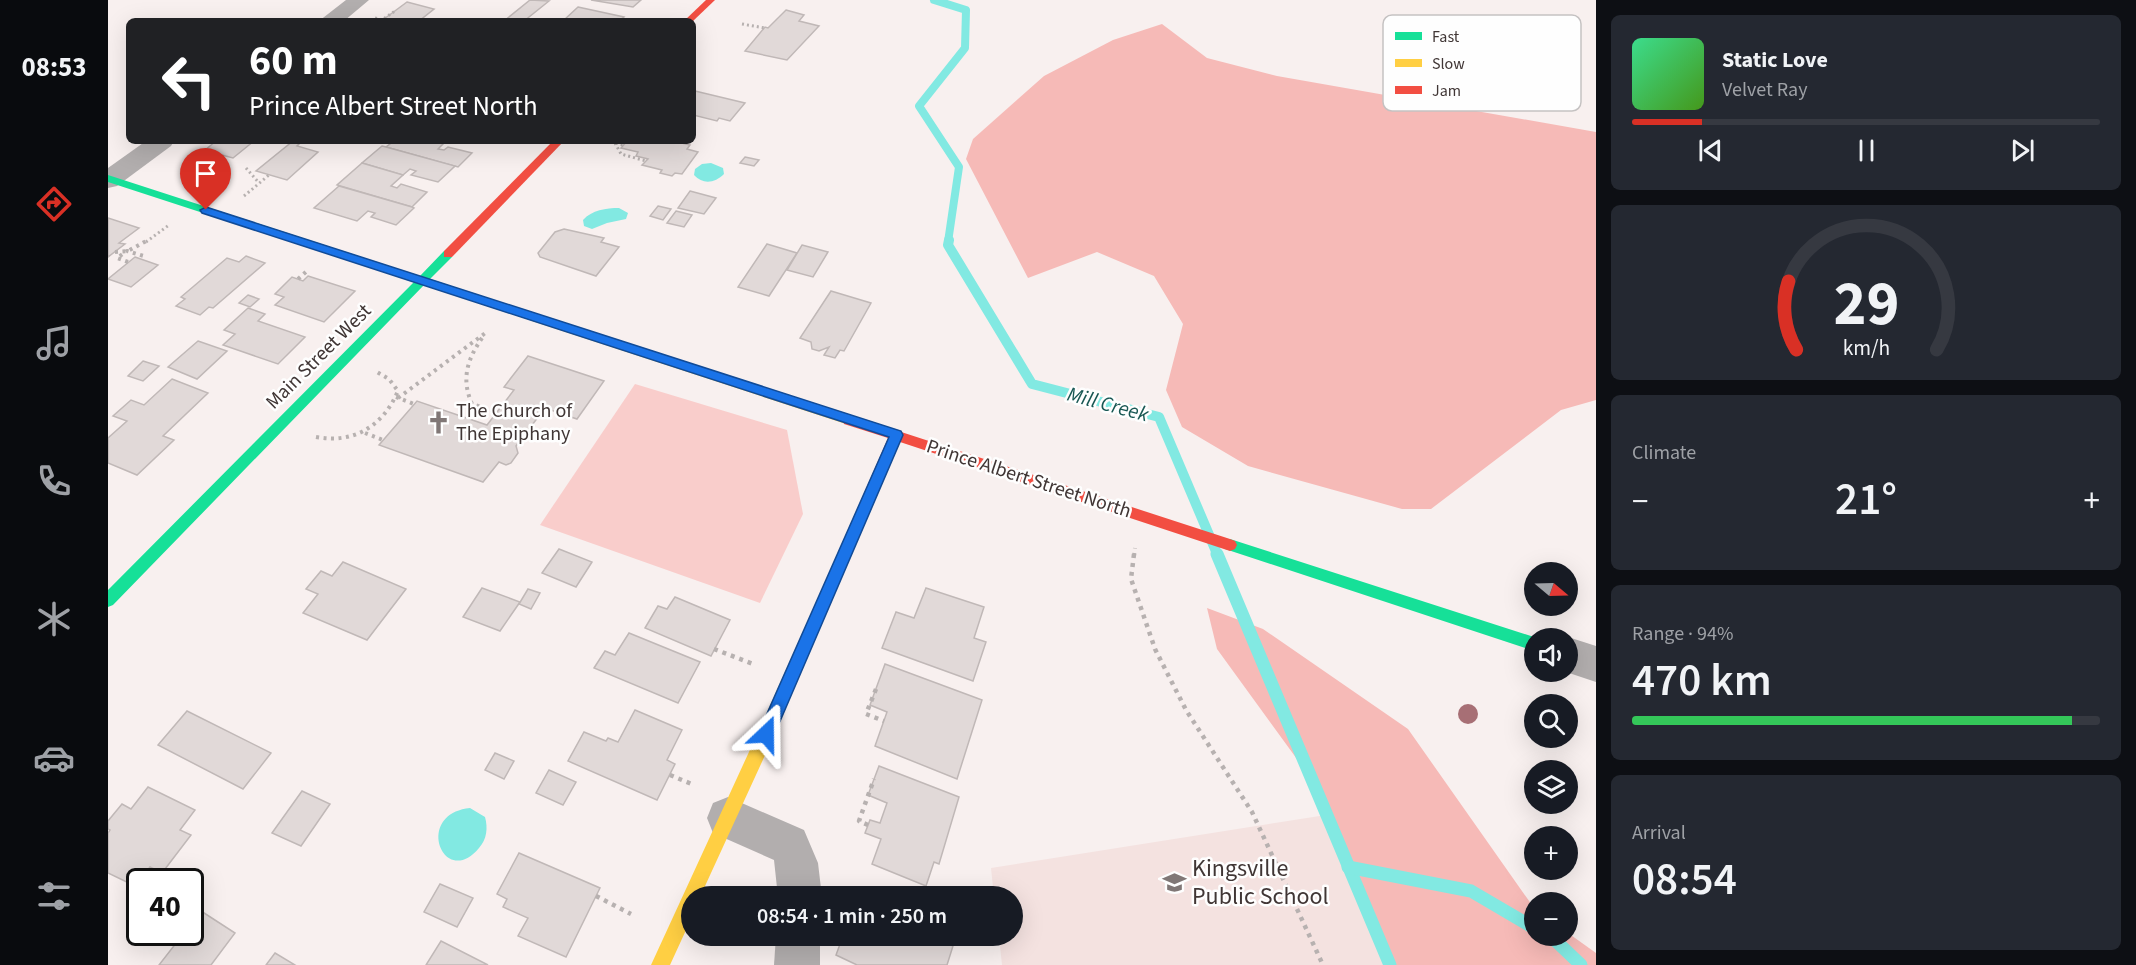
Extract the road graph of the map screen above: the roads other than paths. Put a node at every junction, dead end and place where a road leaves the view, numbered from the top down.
1 (359, 0) edge
2 (711, 0) edge
3 (334, 18) edge
4 (691, 18) edge
5 (158, 144) edge
6 (556, 144) edge
7 (108, 179) edge
8 (420, 280) junction
9 (896, 435) junction
10 (108, 600) edge
11 (1524, 641) edge
12 (1578, 658) edge
13 (1596, 664) edge
14 (728, 818) junction
15 (800, 886) edge
16 (798, 946) edge
17 (660, 965) edge
18 (797, 965) edge

1 - 3 street
2 - 4 street
5 - 7 street
6 - 8 street, Main Street West
7 - 8 street, Prince Albert Street North
8 - 9 street, Prince Albert Street North
8 - 10 street, Main Street West
9 - 11 street, Prince Albert Street North
9 - 14 street
12 - 13 street
14 - 15 street
14 - 17 street
16 - 18 street

